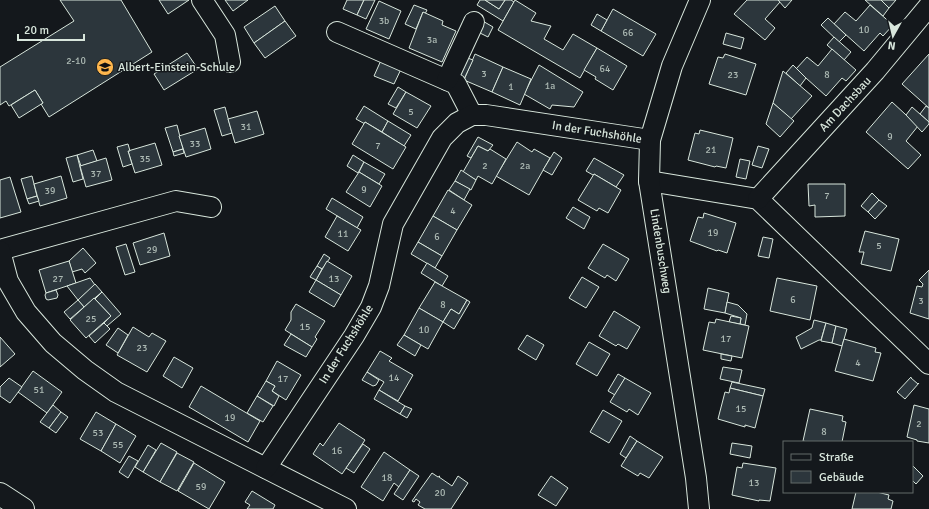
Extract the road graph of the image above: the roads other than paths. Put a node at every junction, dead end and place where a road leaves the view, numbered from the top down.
1 (202, 0) edge
2 (700, 0) edge
3 (929, 6) edge
4 (474, 22) dead end
5 (337, 32) dead end
6 (230, 62) dead end
7 (446, 80) junction
8 (472, 115) junction
9 (650, 140) junction
10 (649, 181) junction
11 (758, 199) junction
12 (211, 207) dead end
13 (0, 250) edge
14 (929, 364) edge
15 (266, 468) junction
16 (0, 494) edge
17 (23, 509) edge
18 (346, 509) edge
19 (699, 509) edge

1 - 6 street
2 - 9 street, Lindenbuschweg
3 - 11 street, Am Dachsbau
4 - 7 street
5 - 7 street
7 - 8 street
8 - 9 street, In der Fuchshöhle
8 - 15 street, In der Fuchshöhle
9 - 10 street, Lindenbuschweg
10 - 11 street
10 - 19 street, Lindenbuschweg
11 - 14 street
12 - 13 street
13 - 15 street
15 - 18 street
16 - 17 street

